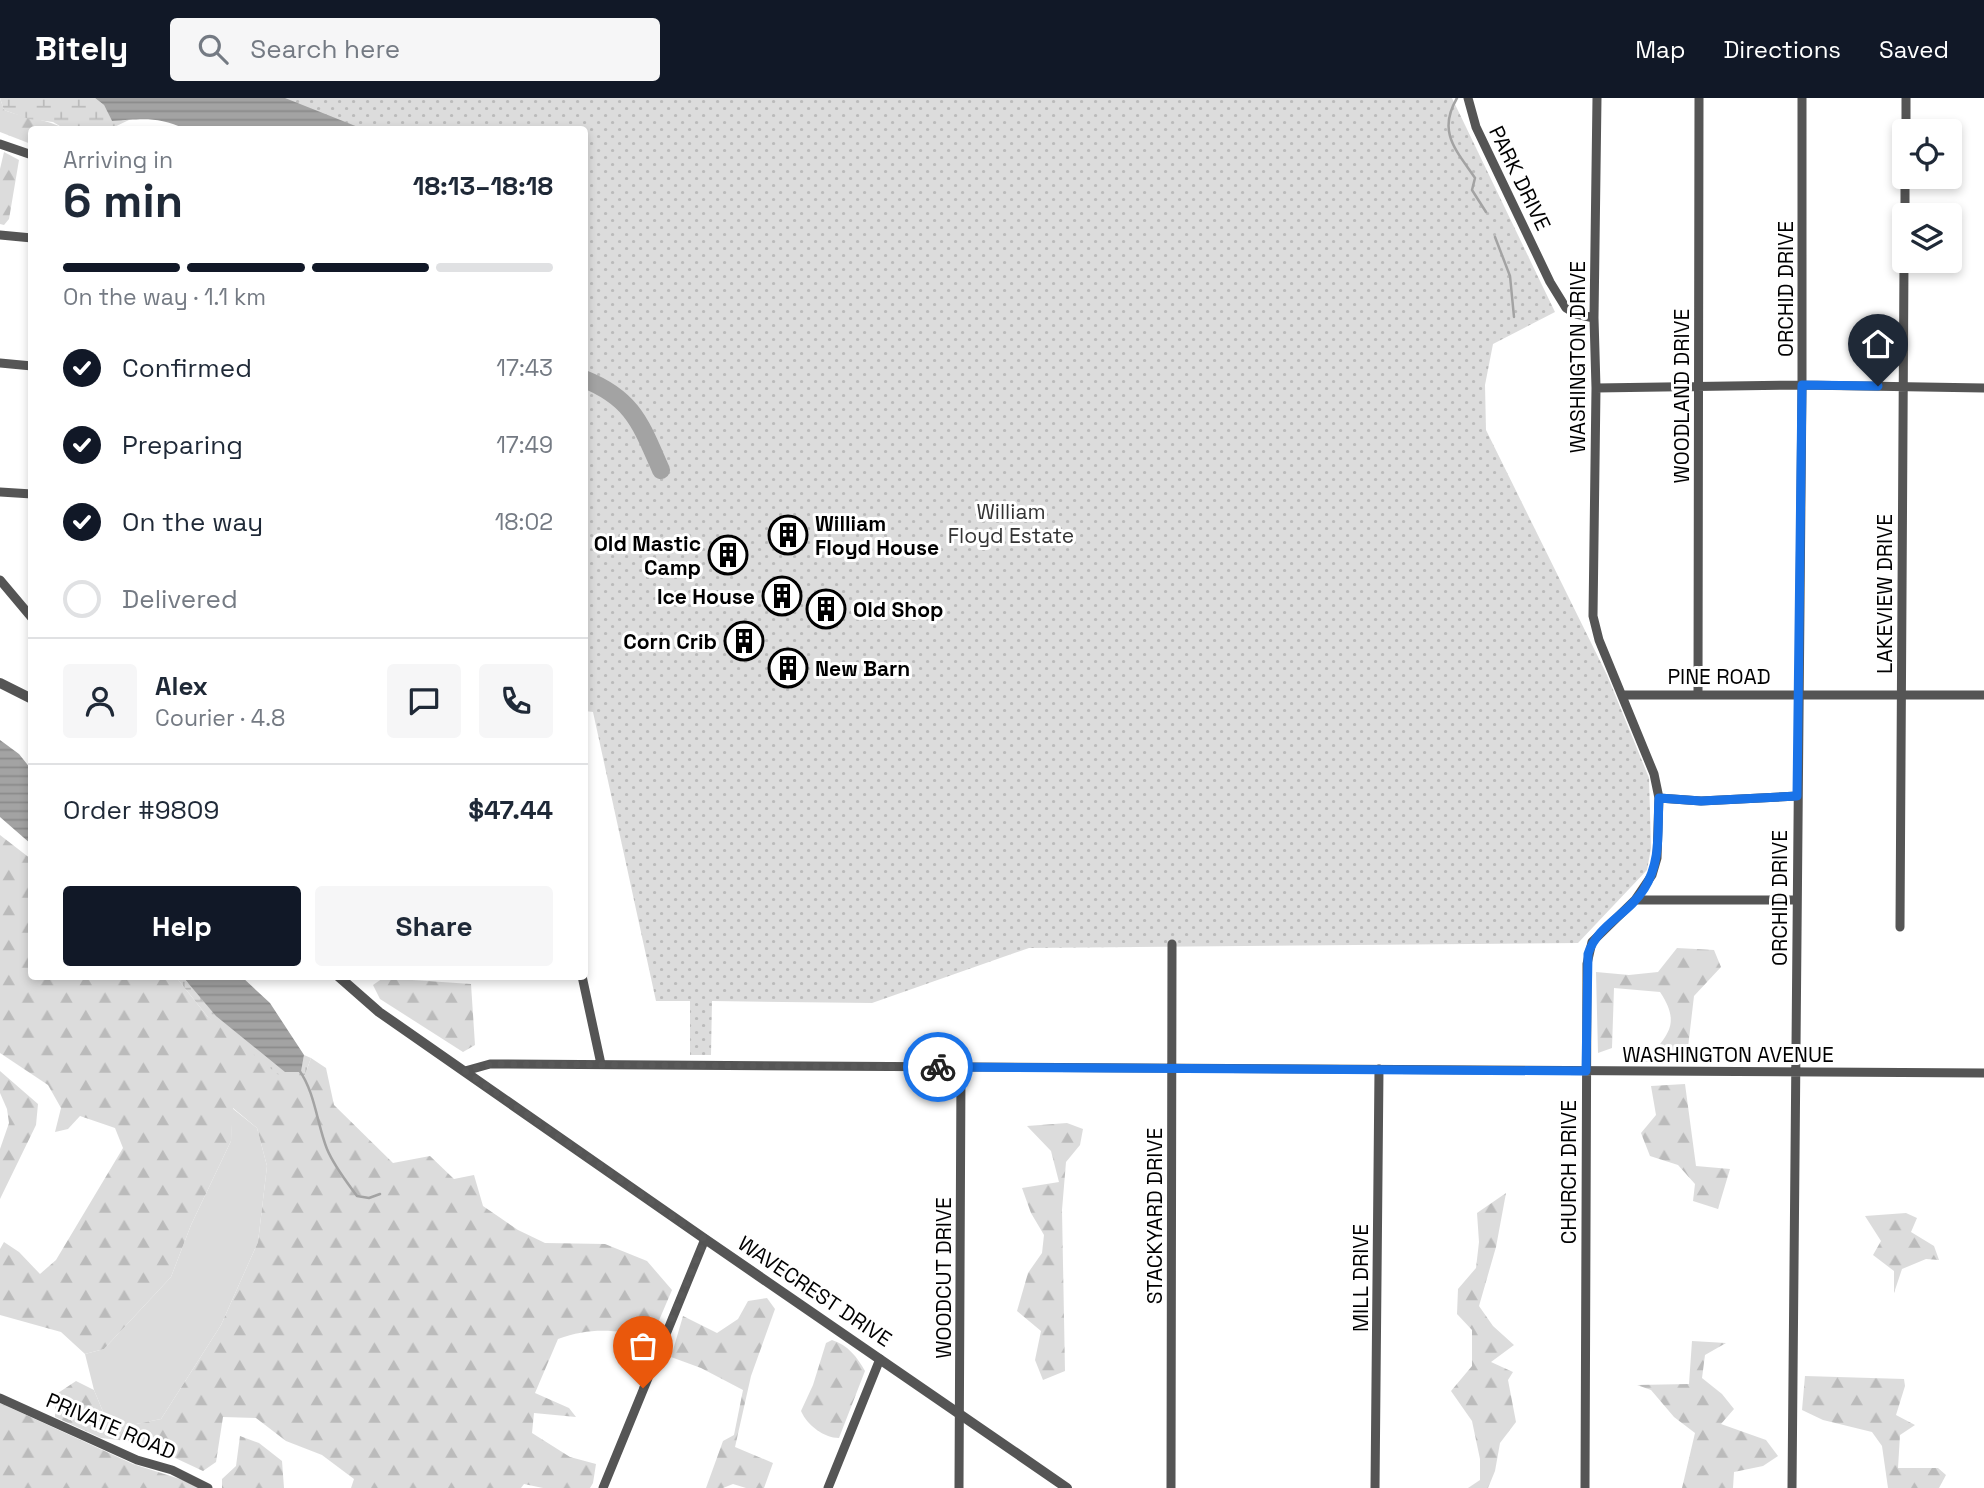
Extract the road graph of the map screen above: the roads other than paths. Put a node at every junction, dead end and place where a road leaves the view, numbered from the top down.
1 (1468, 98) edge
2 (1597, 98) edge
3 (1699, 98) edge
4 (1802, 98) edge
5 (1906, 98) edge
6 (1906, 119) edge
7 (0, 144) edge
8 (28, 154) edge
9 (0, 235) edge
10 (28, 238) edge
11 (1904, 273) edge
12 (1594, 318) junction
13 (0, 363) edge
14 (28, 366) edge
15 (1699, 385) junction
16 (1802, 385) junction
17 (1903, 387) junction
18 (1596, 388) junction
19 (1984, 388) edge
20 (0, 492) edge
21 (28, 494) edge
22 (0, 580) edge
23 (28, 613) edge
24 (0, 683) edge
25 (1799, 693) junction
26 (1698, 694) junction
27 (1622, 695) junction
28 (1900, 695) junction
29 (1984, 695) edge
30 (28, 697) edge
31 (1797, 796) junction
32 (1659, 798) junction
33 (1636, 900) junction
34 (1797, 900) junction
35 (1900, 927) dead end
36 (1172, 944) dead end
37 (342, 980) edge
38 (583, 980) edge
39 (601, 1064) junction
40 (961, 1067) junction
41 (1172, 1068) junction
42 (1379, 1069) junction
43 (465, 1071) junction
44 (1586, 1071) junction
45 (1796, 1072) junction
46 (1984, 1073) edge
47 (705, 1239) junction
48 (880, 1359) junction
49 (0, 1398) edge
50 (960, 1414) junction
51 (208, 1488) edge
52 (603, 1488) edge
53 (828, 1488) edge
54 (959, 1488) edge
55 (1068, 1488) edge
56 (1171, 1488) edge
57 (1376, 1488) edge
58 (1585, 1488) edge
59 (1792, 1488) edge

1 - 12 street, PARK DRIVE
2 - 12 street, WASHINGTON DRIVE
3 - 15 street, WOODLAND DRIVE
4 - 16 street, ORCHID DRIVE
5 - 6 street
7 - 8 street
9 - 10 street
11 - 17 street, LAKEVIEW DRIVE
12 - 18 street, WASHINGTON DRIVE
13 - 14 street
15 - 16 street
15 - 18 street
15 - 26 street, WOODLAND DRIVE
16 - 17 street
16 - 25 street, ORCHID DRIVE
17 - 19 street
17 - 28 street, LAKEVIEW DRIVE
18 - 27 street, WASHINGTON DRIVE
20 - 21 street
22 - 23 street
24 - 30 street
25 - 26 street, PINE ROAD
25 - 28 street, PINE ROAD
25 - 31 street, ORCHID DRIVE
26 - 27 street, PINE ROAD
27 - 32 street, CHURCH DRIVE
28 - 29 street, PINE ROAD
28 - 35 street, LAKEVIEW DRIVE
31 - 32 street
31 - 34 street, ORCHID DRIVE
32 - 33 street, CHURCH DRIVE
33 - 34 street
33 - 44 street, CHURCH DRIVE
34 - 45 street, ORCHID DRIVE
36 - 41 street, STACKYARD DRIVE
37 - 43 street, WAVECREST DRIVE
38 - 39 street
39 - 40 street, WASHINGTON AVENUE
39 - 43 street, WASHINGTON AVENUE
40 - 41 street, WASHINGTON AVENUE
40 - 50 street, WOODCUT DRIVE
41 - 42 street, WASHINGTON AVENUE
41 - 56 street, STACKYARD DRIVE
42 - 44 street, WASHINGTON AVENUE
42 - 57 street, MILL DRIVE
43 - 47 street, WAVECREST DRIVE
44 - 45 street, WASHINGTON AVENUE
44 - 58 street, CHURCH DRIVE
45 - 46 street, WASHINGTON AVENUE
45 - 59 street, ORCHID DRIVE
47 - 48 street, WAVECREST DRIVE
47 - 52 street
48 - 50 street, WAVECREST DRIVE
48 - 53 street
49 - 51 street, PRIVATE ROAD
50 - 54 street, WOODCUT DRIVE
50 - 55 street, WAVECREST DRIVE

